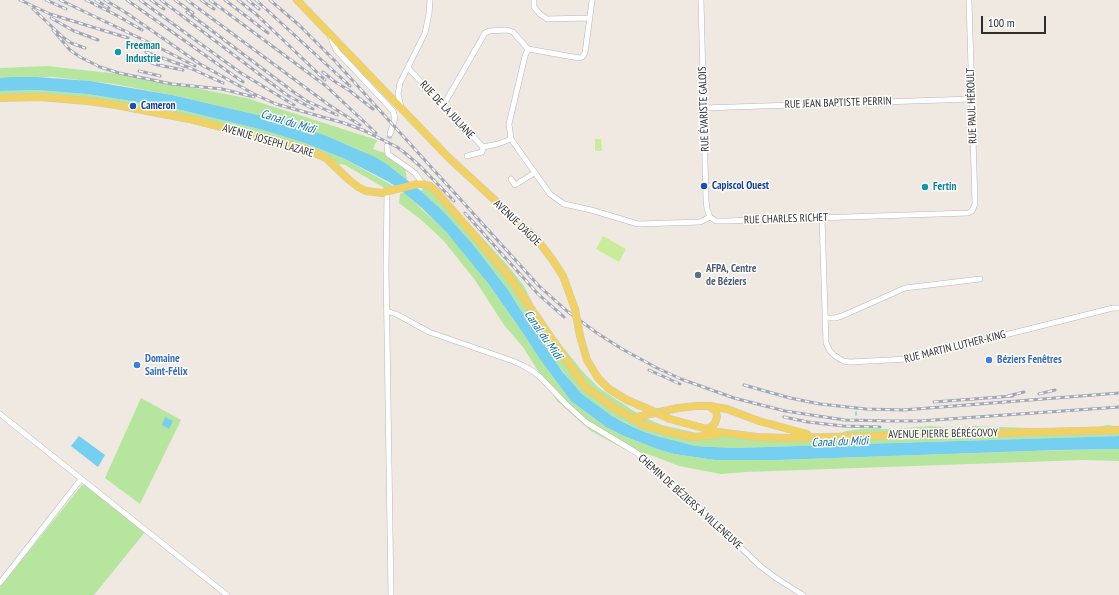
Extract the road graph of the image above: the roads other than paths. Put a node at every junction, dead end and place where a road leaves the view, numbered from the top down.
1 (297, 0) edge
2 (430, 0) edge
3 (534, 0) edge
4 (701, 0) edge
5 (969, 0) edge
6 (592, 1) dead end
7 (589, 18) junction
8 (329, 35) junction
9 (528, 49) junction
10 (408, 68) junction
11 (0, 98) edge
12 (972, 99) junction
13 (443, 106) junction
14 (704, 108) junction
15 (403, 112) junction
16 (390, 134) tunnel mouth
17 (511, 139) junction
18 (387, 146) dead end
19 (483, 147) junction
20 (467, 156) dead end
21 (534, 173) junction
22 (511, 179) dead end
23 (420, 184) junction
24 (390, 192) junction
25 (972, 211) joint
26 (710, 217) junction
27 (822, 218) junction
28 (980, 280) dead end
29 (1119, 308) edge
30 (387, 312) junction
31 (825, 318) junction
32 (710, 406) junction
33 (0, 414) edge
34 (632, 418) junction
35 (706, 429) junction
36 (1119, 430) edge
37 (718, 432) junction
38 (834, 437) junction
39 (81, 479) junction
40 (0, 583) edge
41 (227, 595) edge
42 (391, 595) edge
43 (803, 595) edge

1 - 8 main road, AVENUE D'AGDE
2 - 10 street
3 - 7 street
4 - 14 street, RUE ÉVARISTE GALOIS
5 - 12 street, RUE PAUL HÉROULT
6 - 7 street
7 - 9 street
8 - 15 main road, AVENUE D'AGDE
8 - 16 street
9 - 13 street
9 - 17 street
10 - 13 street, RUE DE LA JULIANE
10 - 15 street
11 - 24 main road, AVENUE JOSEPH LAZARE
12 - 14 street, RUE JEAN BAPTISTE PERRIN
12 - 25 street, RUE PAUL HÉROULT
13 - 19 street, RUE DE LA JULIANE
14 - 26 street, RUE ÉVARISTE GALOIS
15 - 35 main road, AVENUE D'AGDE, bridge
17 - 19 street, RUE DE LA JULIANE
17 - 21 street, RUE CHARLES RICHET
18 - 23 street
19 - 20 street
21 - 22 street
21 - 26 street, RUE CHARLES RICHET
23 - 24 main road, AVENUE JOSEPH LAZARE
23 - 34 main road
24 - 30 street
25 - 27 street, RUE CHARLES RICHET
26 - 27 street, RUE CHARLES RICHET
27 - 31 street, RUE MARTIN LUTHER-KING
28 - 31 street
29 - 31 street, RUE MARTIN LUTHER-KING
30 - 42 street
30 - 43 street, CHEMIN DE BÉZIERS À VILLENEUVE
32 - 34 main road
32 - 35 main road
32 - 38 main road
33 - 39 street
34 - 37 main road
35 - 37 main road, AVENUE D'AGDE
36 - 38 main road, AVENUE PIERRE BÉRÉGOVOY
37 - 38 main road, AVENUE PIERRE BÉRÉGOVOY
39 - 40 street
39 - 41 street

